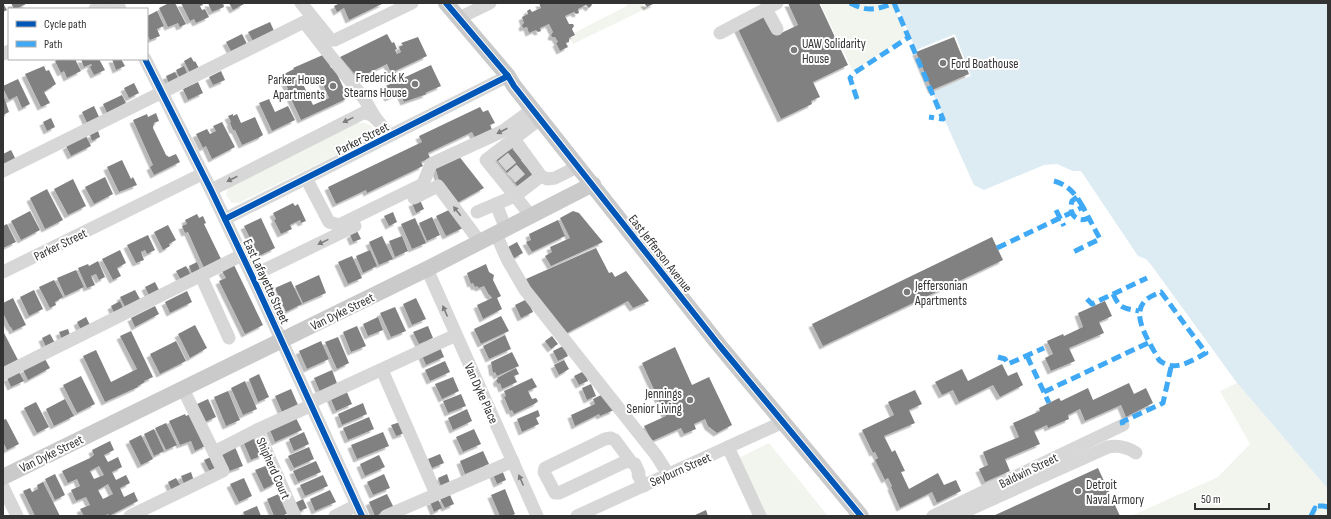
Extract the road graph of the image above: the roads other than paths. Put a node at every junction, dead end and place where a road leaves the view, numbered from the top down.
1 (107, 3) edge
2 (300, 3) edge
3 (412, 3) edge
4 (446, 3) edge
5 (490, 3) edge
6 (772, 6) edge
7 (97, 8) edge
8 (459, 18) junction
9 (777, 29) dead end
10 (720, 33) dead end
11 (146, 60) edge
12 (508, 76) junction
13 (162, 92) junction
14 (537, 114) junction
15 (376, 119) junction
16 (389, 136) junction
17 (518, 147) junction
18 (579, 166) junction
19 (3, 171) edge
20 (202, 174) junction
21 (542, 176) junction
22 (306, 178) junction
23 (593, 184) junction
24 (211, 190) junction
25 (515, 196) junction
26 (496, 204) junction
27 (477, 212) dead end
28 (530, 216) junction
29 (225, 219) junction
30 (501, 231) junction
31 (480, 242) junction
32 (242, 255) junction
33 (426, 269) junction
34 (3, 272) edge
35 (201, 276) junction
36 (252, 276) junction
37 (456, 335) junction
38 (229, 338) dead end
39 (282, 340) junction
40 (382, 370) junction
41 (3, 374) edge
42 (183, 388) junction
43 (311, 404) junction
44 (783, 422) junction
45 (1123, 425) dead end
46 (257, 430) junction
47 (728, 447) junction
48 (214, 452) junction
49 (1136, 454) dead end
50 (513, 461) junction
51 (630, 462) junction
52 (668, 474) junction
53 (3, 477) edge
54 (641, 481) junction
55 (3, 487) edge
56 (436, 494) junction
57 (360, 511) edge
58 (17, 516) edge
59 (130, 516) edge
60 (296, 516) edge
61 (335, 516) edge
62 (386, 516) edge
63 (537, 516) edge
64 (577, 516) edge
65 (760, 516) edge
66 (861, 516) edge
67 (933, 516) edge
68 (955, 516) edge

1 - 7 street
2 - 3 street
4 - 8 main road, East Jefferson Avenue
5 - 8 street
6 - 9 street
6 - 10 street
8 - 12 main road, East Jefferson Avenue
11 - 13 street, East Lafayette Street
12 - 14 main road, East Jefferson Avenue
12 - 16 street, Parker Street
13 - 15 street
13 - 19 street
13 - 20 street, East Lafayette Street
14 - 17 street
14 - 18 main road, East Jefferson Avenue
14 -> 22 street
15 - 16 street, Parker Street
15 -> 24 street, Parker Street
16 - 22 street, Parker Street
17 - 21 street
17 - 25 street
18 - 21 street
18 - 23 main road, East Jefferson Avenue
20 - 24 street, East Lafayette Street
20 - 34 street, Parker Street
21 - 25 street
22 - 29 street, Parker Street
23 - 28 main road, Van Dyke Street
23 - 44 main road, East Jefferson Avenue
24 - 29 street, East Lafayette Street
25 - 26 street
25 - 28 street
26 - 27 street
26 - 30 street
28 - 30 main road, Van Dyke Street
29 - 32 street, East Lafayette Street
30 - 31 main road, Van Dyke Street
30 - 52 street
31 - 33 main road, Van Dyke Street
31 -> 36 street
32 - 35 street
32 - 36 street, East Lafayette Street
37 -> 33 street, Van Dyke Place
33 - 39 main road, Van Dyke Street
35 - 38 street
35 - 41 street
36 - 39 street, East Lafayette Street
37 - 40 street, Shipherd Court
37 - 50 street, Van Dyke Place
39 - 42 main road, Van Dyke Street
39 - 43 street, East Lafayette Street
40 - 43 street, Shipherd Court
40 - 56 street
42 - 48 street
42 - 53 main road, Van Dyke Street
43 - 46 street, Shipherd Court
43 - 57 street, East Lafayette Street
44 - 47 street, Seyburn Street
44 - 66 main road, East Jefferson Avenue
45 - 67 street, Baldwin Street
46 - 48 street
46 - 60 street, Shipherd Court
47 - 52 street, Seyburn Street
47 - 65 street
48 - 59 street
49 - 68 street
50 - 56 street
63 -> 50 street, Van Dyke Place
51 - 51 street
51 - 54 street
52 - 54 street, Seyburn Street
54 - 64 street, Seyburn Street
55 - 58 street
56 - 62 street
57 - 61 street

